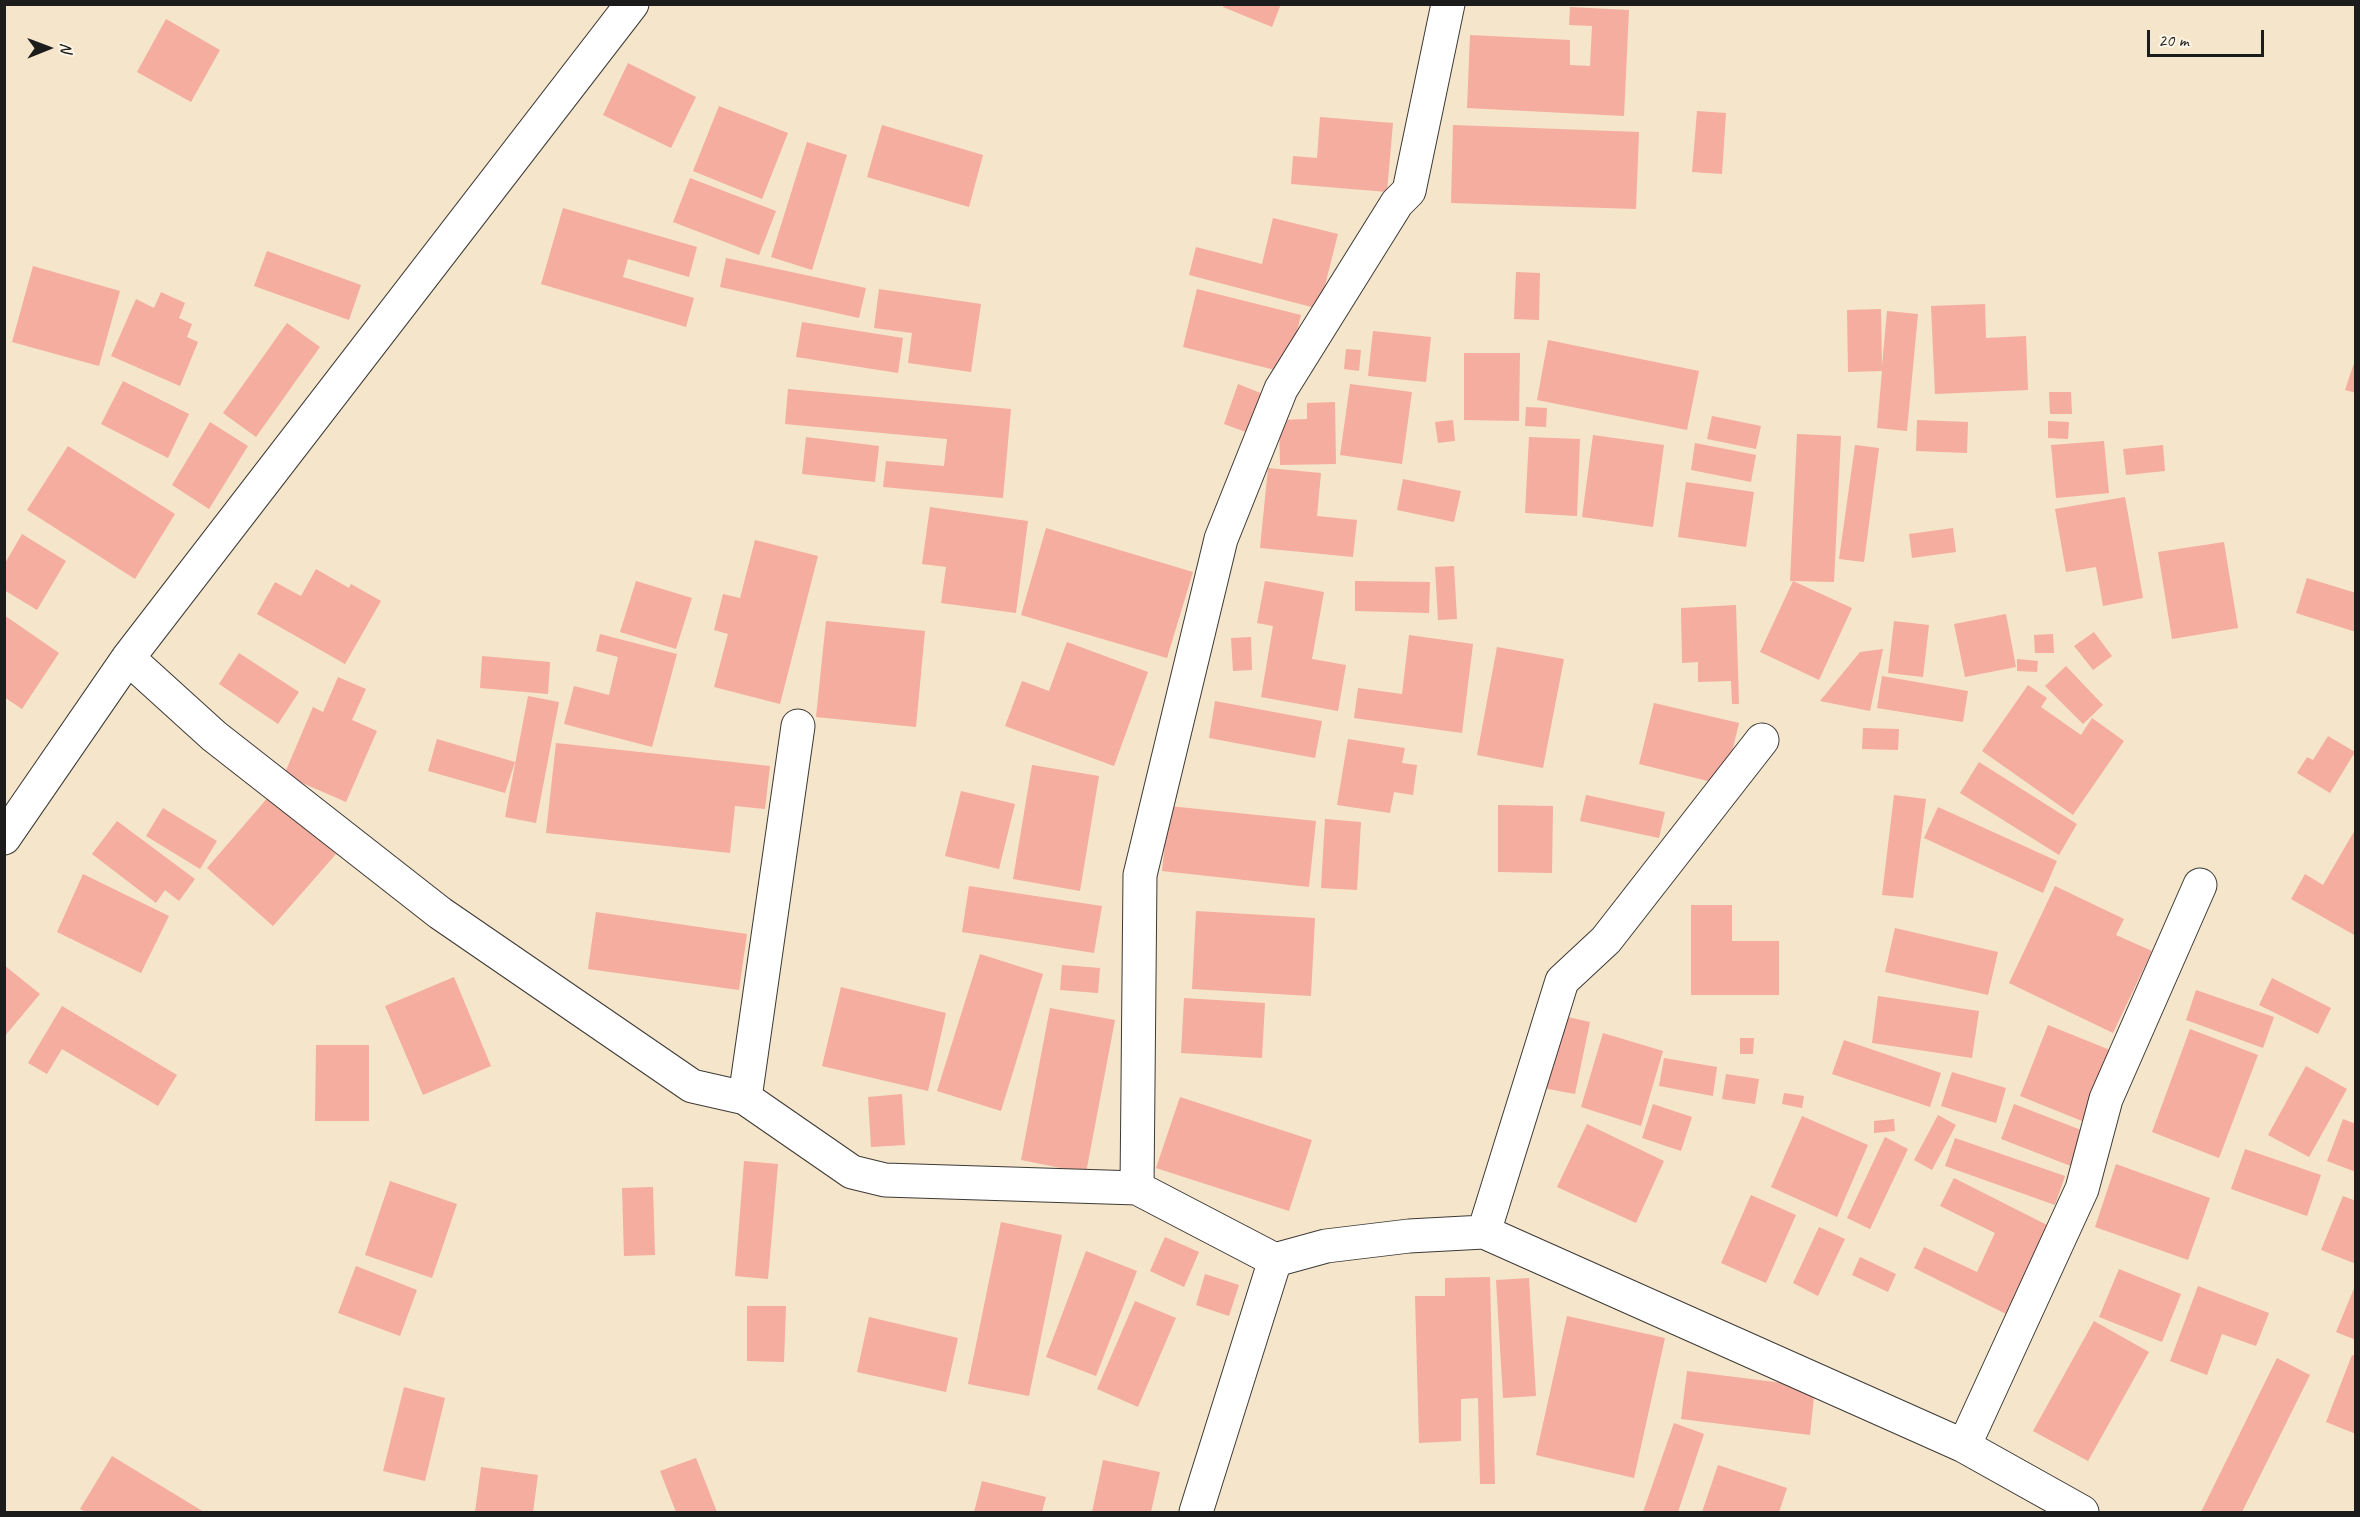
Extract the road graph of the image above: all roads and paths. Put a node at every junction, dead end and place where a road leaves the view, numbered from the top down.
1 (632, 4) edge
2 (1448, 4) edge
3 (128, 657) junction
4 (798, 726) dead end
5 (1762, 740) dead end
6 (4, 838) edge
7 (2200, 885) dead end
8 (744, 1098) junction
9 (1137, 1188) junction
10 (1484, 1232) junction
11 (1275, 1260) junction
12 (1964, 1446) junction
13 (1196, 1512) edge
14 (2082, 1512) edge

1 - 3 street
2 - 9 street
3 - 6 street
3 - 8 street
4 - 8 street
5 - 10 street
7 - 12 street
8 - 9 street
9 - 11 street
10 - 11 street
10 - 12 street
11 - 13 street
12 - 14 street

